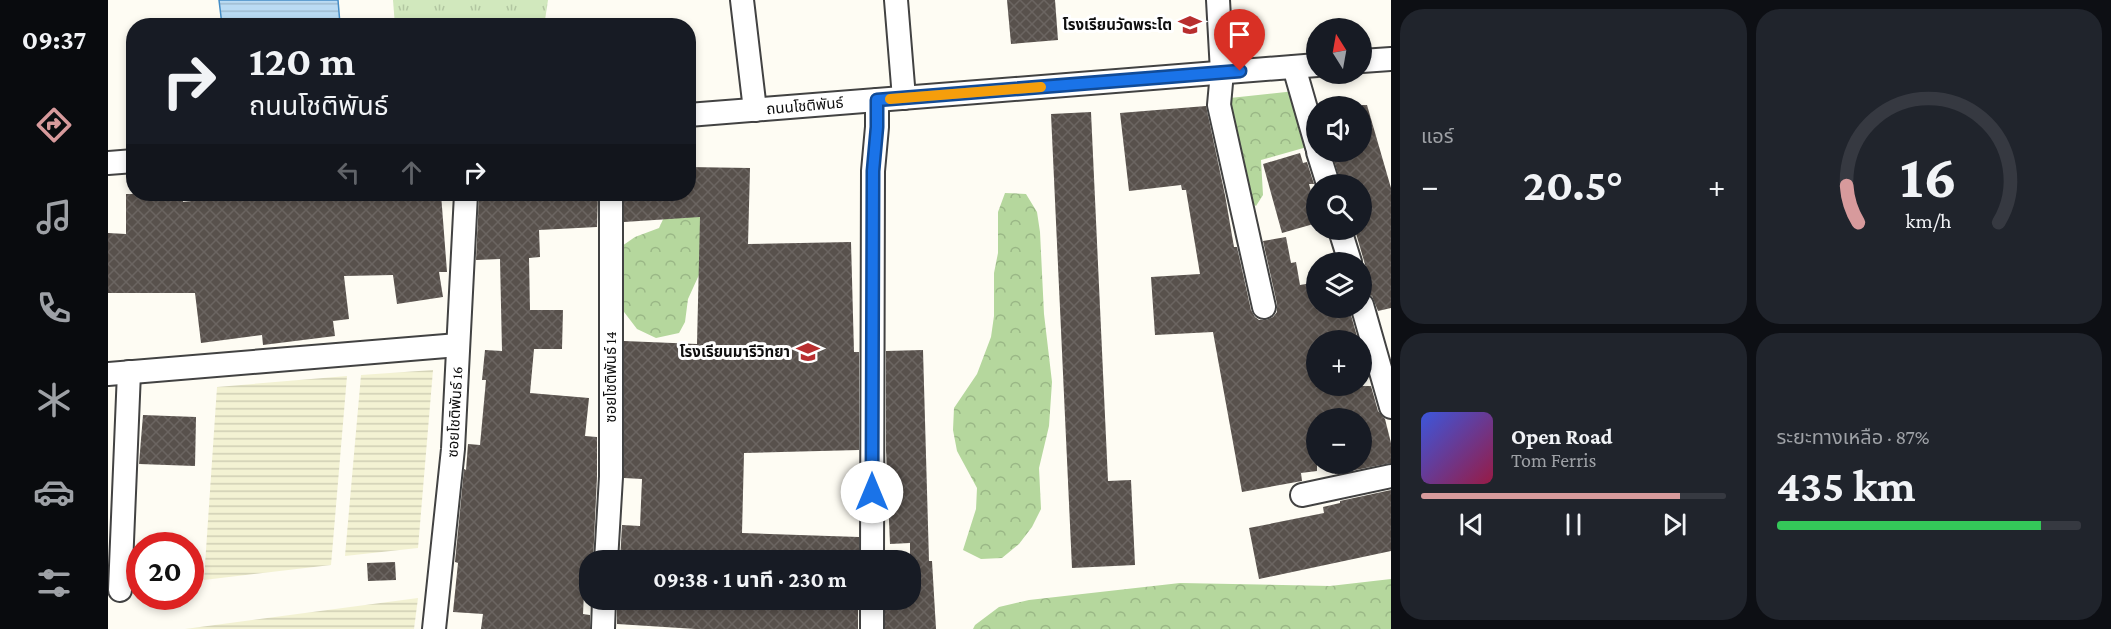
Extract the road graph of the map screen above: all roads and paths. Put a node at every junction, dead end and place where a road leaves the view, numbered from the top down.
1 (742, 0) edge
2 (896, 0) edge
3 (1218, 0) edge
4 (1391, 59) edge
5 (1372, 60) edge
6 (1306, 66) edge
7 (1294, 67) junction
8 (1222, 72) junction
9 (904, 98) junction
10 (877, 100) junction
11 (1306, 109) edge
12 (755, 110) junction
13 (696, 114) edge
14 (126, 162) edge
15 (108, 163) edge
16 (466, 201) edge
17 (611, 201) edge
18 (1264, 307) dead end
19 (1366, 318) edge
20 (459, 345) junction
21 (119, 373) edge
22 (1391, 407) edge
23 (1391, 476) edge
24 (1302, 495) dead end
25 (607, 550) edge
26 (872, 550) edge
27 (120, 590) dead end
28 (604, 610) edge
29 (872, 610) edge
30 (434, 629) edge
31 (603, 629) edge
32 (872, 629) edge

1 - 12 street
2 - 9 street
3 - 8 street
4 - 5 street
6 - 7 street, ถนนโชติพันธ์
7 - 8 street, ถนนโชติพันธ์
7 - 11 street
8 - 9 street, ถนนโชติพันธ์
8 - 18 street
9 - 10 street, ถนนโชติพันธ์
10 - 12 street, ถนนโชติพันธ์
10 - 26 street
12 - 13 street, ถนนโชติพันธ์
14 - 15 street
16 - 20 street, ซอยโชติพันธ์ 16
17 - 25 street, ซอยโชติพันธ์ 14
19 - 22 street
20 - 21 street
20 - 30 street, ซอยโชติพันธ์ 16
21 - 27 street
23 - 24 street
28 - 31 street
29 - 32 street

